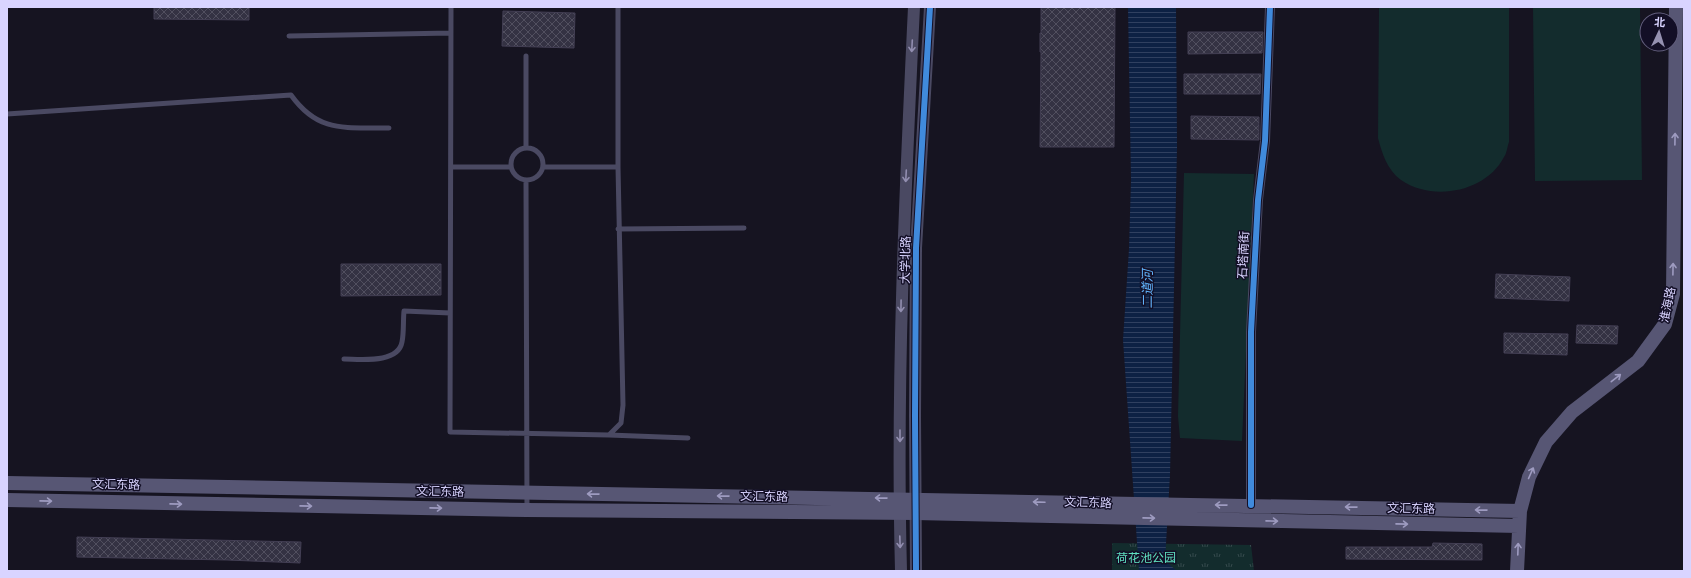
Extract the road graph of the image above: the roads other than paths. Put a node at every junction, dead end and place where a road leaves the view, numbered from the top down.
1 (451, 7) edge
2 (618, 7) edge
3 (914, 7) edge
4 (930, 7) edge
5 (1270, 7) edge
6 (1676, 7) edge
7 (451, 33) junction
8 (289, 36) dead end
9 (526, 56) dead end
10 (1680, 66) edge
11 (7, 114) edge
12 (389, 128) dead end
13 (526, 148) junction
14 (451, 167) junction
15 (510, 167) junction
16 (543, 167) junction
17 (618, 167) junction
18 (526, 180) junction
19 (744, 228) dead end
20 (618, 229) junction
21 (450, 313) junction
22 (344, 359) dead end
23 (527, 433) junction
24 (609, 435) junction
25 (688, 438) dead end
26 (7, 483) edge
27 (527, 493) junction
28 (900, 498) junction
29 (915, 499) junction
30 (7, 500) edge
31 (1251, 505) junction
32 (527, 510) junction
33 (1120, 511) junction
34 (1520, 511) junction
35 (899, 513) junction
36 (915, 514) junction
37 (1518, 526) junction
38 (901, 571) edge
39 (916, 571) edge
40 (1517, 571) edge

1 - 7 lane
2 - 17 lane
3 -> 28 street, 大学北路
4 - 29 street, 大学北路
5 - 31 street, 石塔南街
6 - 10 main road, 淮海路
7 - 8 lane
7 - 14 lane
9 - 13 lane
34 -> 10 main road, 淮海路
11 - 12 lane
13 - 15 lane
13 - 16 lane
14 - 15 lane
14 - 21 lane
15 - 18 lane
16 - 17 lane
16 - 18 lane
17 - 20 lane
18 - 23 lane
19 - 20 lane
20 - 24 lane
21 - 22 lane
21 - 23 lane
23 - 24 lane
23 - 27 lane
24 - 25 lane
26 - 27 main road, 文汇东路
28 -> 27 main road, 文汇东路
27 - 32 lane
28 - 29 main road, 文汇东路
28 - 35 street, 大学北路
33 -> 29 main road, 文汇东路
29 - 36 street, 大学北路
30 -> 32 main road, 文汇东路
31 -> 33 main road, 文汇东路
34 -> 31 main road, 文汇东路
32 - 35 main road, 文汇东路
33 - 36 main road, 文汇东路
33 -> 37 main road, 文汇东路
34 - 37 main road, 淮海路
35 - 36 main road, 文汇东路
35 -> 38 street, 大学北路
36 - 39 street, 大学北路
40 -> 37 main road, 淮海路

